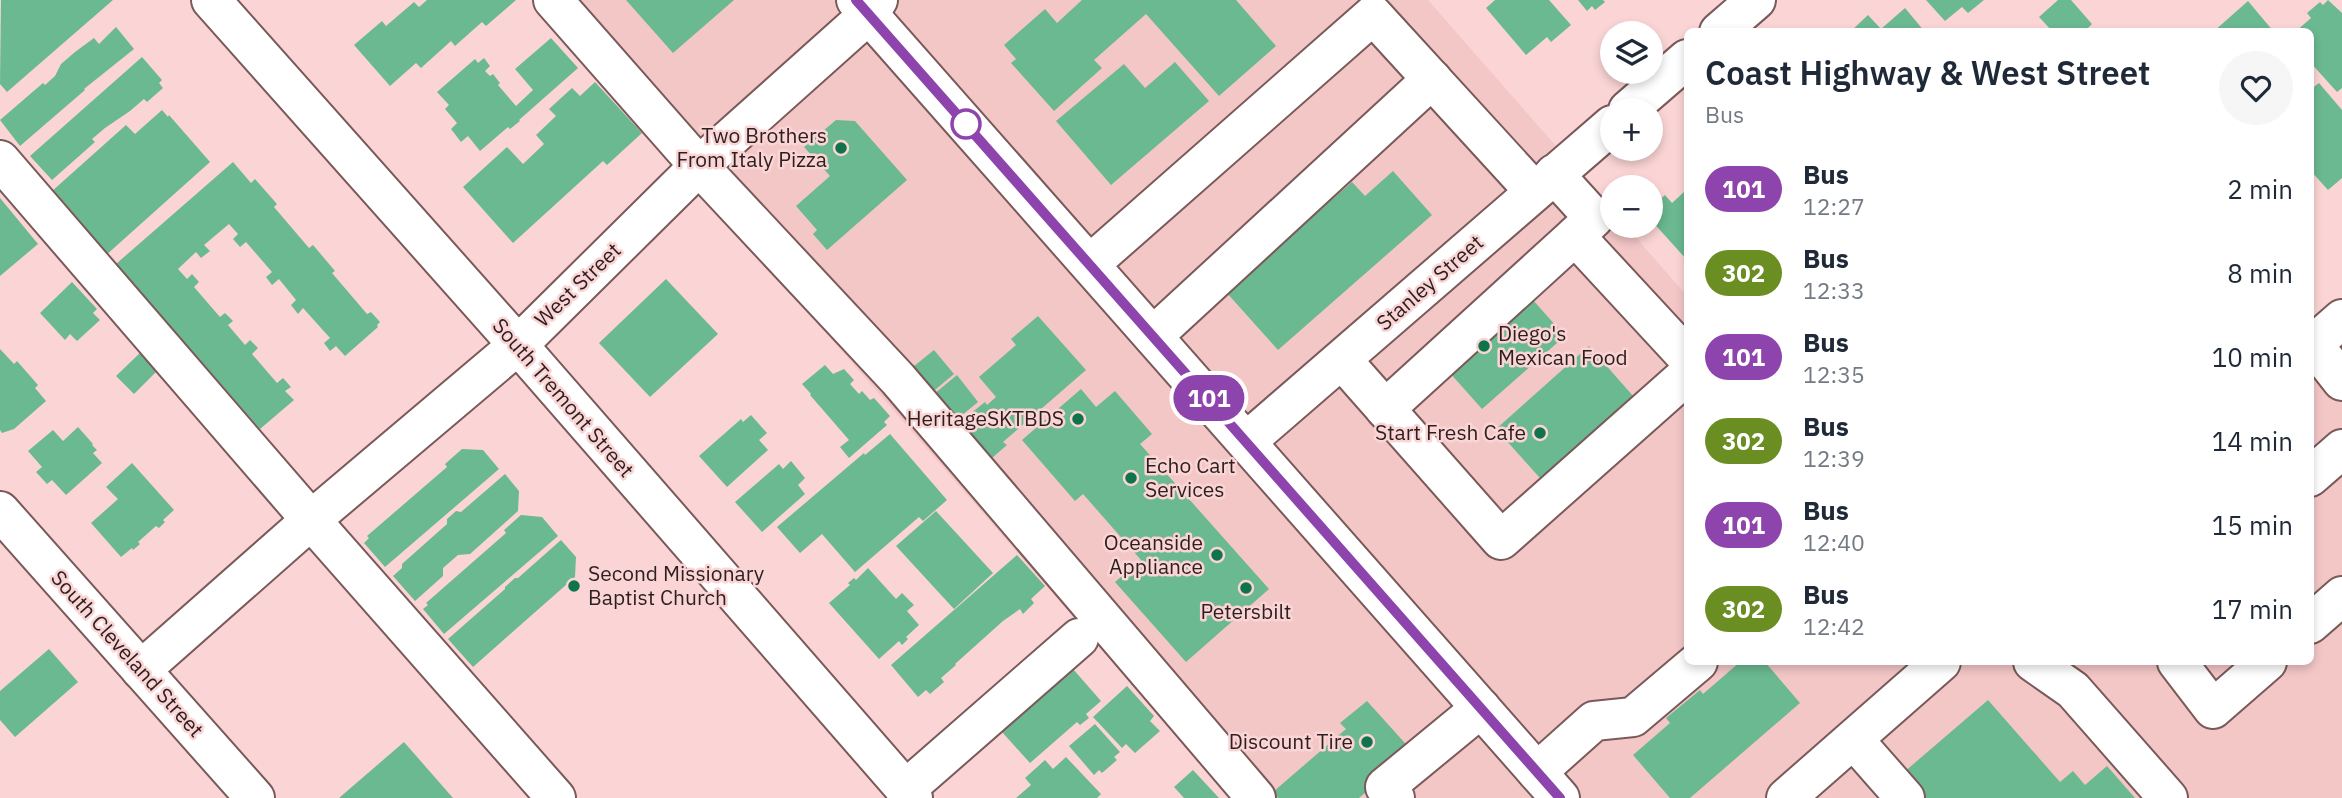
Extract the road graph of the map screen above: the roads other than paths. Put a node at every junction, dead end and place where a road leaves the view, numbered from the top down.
1 (211, 0) edge
2 (553, 0) edge
3 (1756, 0) edge
4 (867, 5) edge
5 (1724, 28) edge
6 (1684, 63) edge
7 (1432, 79) junction
8 (1642, 98) edge
9 (1600, 135) edge
10 (0, 160) edge
11 (699, 166) junction
12 (1544, 183) junction
13 (1575, 236) junction
14 (1090, 264) junction
15 (2342, 319) edge
16 (1153, 336) junction
17 (2314, 342) edge
18 (517, 345) junction
19 (2314, 348) edge
20 (1684, 354) edge
21 (1342, 360) junction
22 (1684, 378) edge
23 (2342, 381) edge
24 (1384, 409) junction
25 (1247, 441) junction
26 (2342, 449) edge
27 (2314, 474) edge
28 (0, 511) edge
29 (310, 520) junction
30 (2342, 596) edge
31 (2314, 620) edge
32 (1079, 638) dead end
33 (1694, 665) edge
34 (1938, 665) edge
35 (2038, 665) edge
36 (2179, 665) edge
37 (2264, 665) edge
38 (141, 670) junction
39 (1480, 708) junction
40 (1854, 740) junction
41 (1548, 785) edge
42 (909, 794) edge
43 (255, 798) edge
44 (556, 798) edge
45 (1255, 798) edge
46 (1395, 798) edge
47 (1786, 798) edge
48 (1905, 798) edge
49 (2168, 798) edge

1 - 18 street, South Tremont Street
2 - 11 street
3 - 5 street
4 - 11 street, West Street
4 - 14 street
6 - 8 street
7 - 12 street
7 - 14 street
7 - 16 street
9 - 12 street, Stanley Street
10 - 29 street
11 - 18 street, West Street
11 - 45 street
12 - 13 street
12 - 21 street, Stanley Street
13 - 20 street
13 - 24 street
14 - 16 street
15 - 17 street
16 - 25 street
18 - 29 street, West Street
18 - 42 street, South Tremont Street
19 - 23 street
21 - 24 street
21 - 25 street, Stanley Street
22 - 24 street
25 - 39 street
26 - 27 street
28 - 38 street, South Cleveland Street
29 - 38 street, West Street
29 - 44 street
30 - 31 street
32 - 42 street
33 - 41 street
34 - 40 street
35 - 49 street
36 - 37 street
38 - 43 street, South Cleveland Street
39 - 41 street
39 - 46 street
40 - 47 street
40 - 48 street

